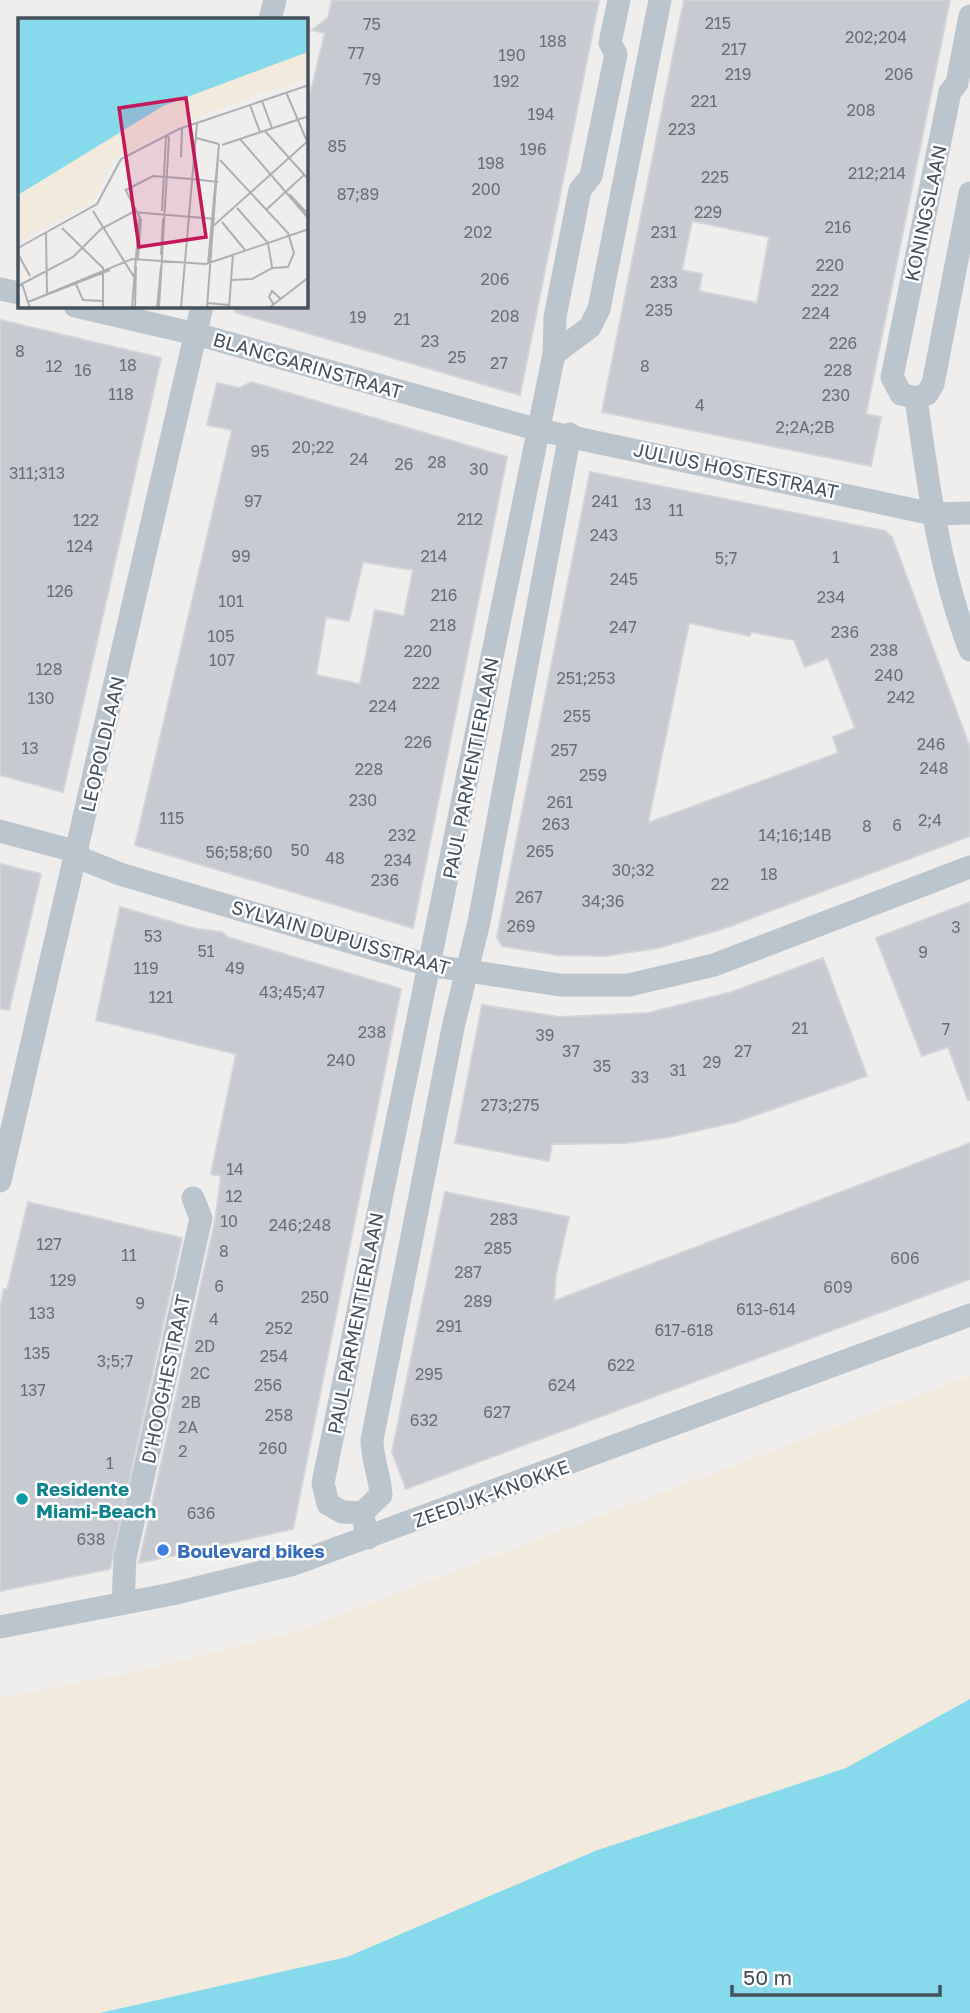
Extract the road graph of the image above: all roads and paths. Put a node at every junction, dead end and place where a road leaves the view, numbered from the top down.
1 (275, 0) edge
2 (619, 0) edge
3 (660, 0) edge
4 (970, 16) edge
5 (270, 18) edge
6 (970, 193) edge
7 (0, 289) edge
8 (18, 293) edge
9 (84, 308) edge
10 (202, 308) edge
11 (195, 334) junction
12 (554, 354) junction
13 (916, 398) junction
14 (539, 430) junction
15 (570, 434) junction
16 (970, 513) edge
17 (933, 514) junction
18 (970, 650) edge
19 (0, 831) edge
20 (77, 854) junction
21 (970, 867) edge
22 (428, 965) junction
23 (468, 972) junction
24 (0, 1181) edge
25 (192, 1198) dead end
26 (970, 1315) edge
27 (362, 1513) junction
28 (368, 1538) junction
29 (123, 1603) junction
30 (0, 1627) edge

1 - 5 street
2 - 12 street, PAUL PARMENTIERLAAN
3 - 12 street
4 - 13 street, KONINGSLAAN
6 - 13 street, KONINGSLAAN
7 - 8 street
9 - 11 street, BLANCGARINSTRAAT
10 - 11 street, LEOPOLDLAAN
11 - 14 street, BLANCGARINSTRAAT
11 - 20 street, LEOPOLDLAAN
12 - 14 street, PAUL PARMENTIERLAAN
13 - 17 street
14 - 15 street, JULIUS HOSTESTRAAT
14 - 22 street, PAUL PARMENTIERLAAN
15 - 17 street, JULIUS HOSTESTRAAT
15 - 23 street, PAUL PARMENTIERLAAN
16 - 17 street, JULIUS HOSTESTRAAT
17 - 18 street
19 - 20 street, SYLVAIN DUPUISSTRAAT
20 - 22 street, SYLVAIN DUPUISSTRAAT
20 - 24 street, LEOPOLDLAAN
21 - 23 street, SYLVAIN DUPUISSTRAAT
22 - 23 street, SYLVAIN DUPUISSTRAAT
22 - 27 street, PAUL PARMENTIERLAAN
23 - 27 street, PAUL PARMENTIERLAAN
25 - 29 street, D'HOOGHESTRAAT
26 - 28 street, ZEEDIJK-KNOKKE
27 - 28 street
28 - 29 street, ZEEDIJK-KNOKKE
29 - 30 street, ZEEDIJK-KNOKKE

